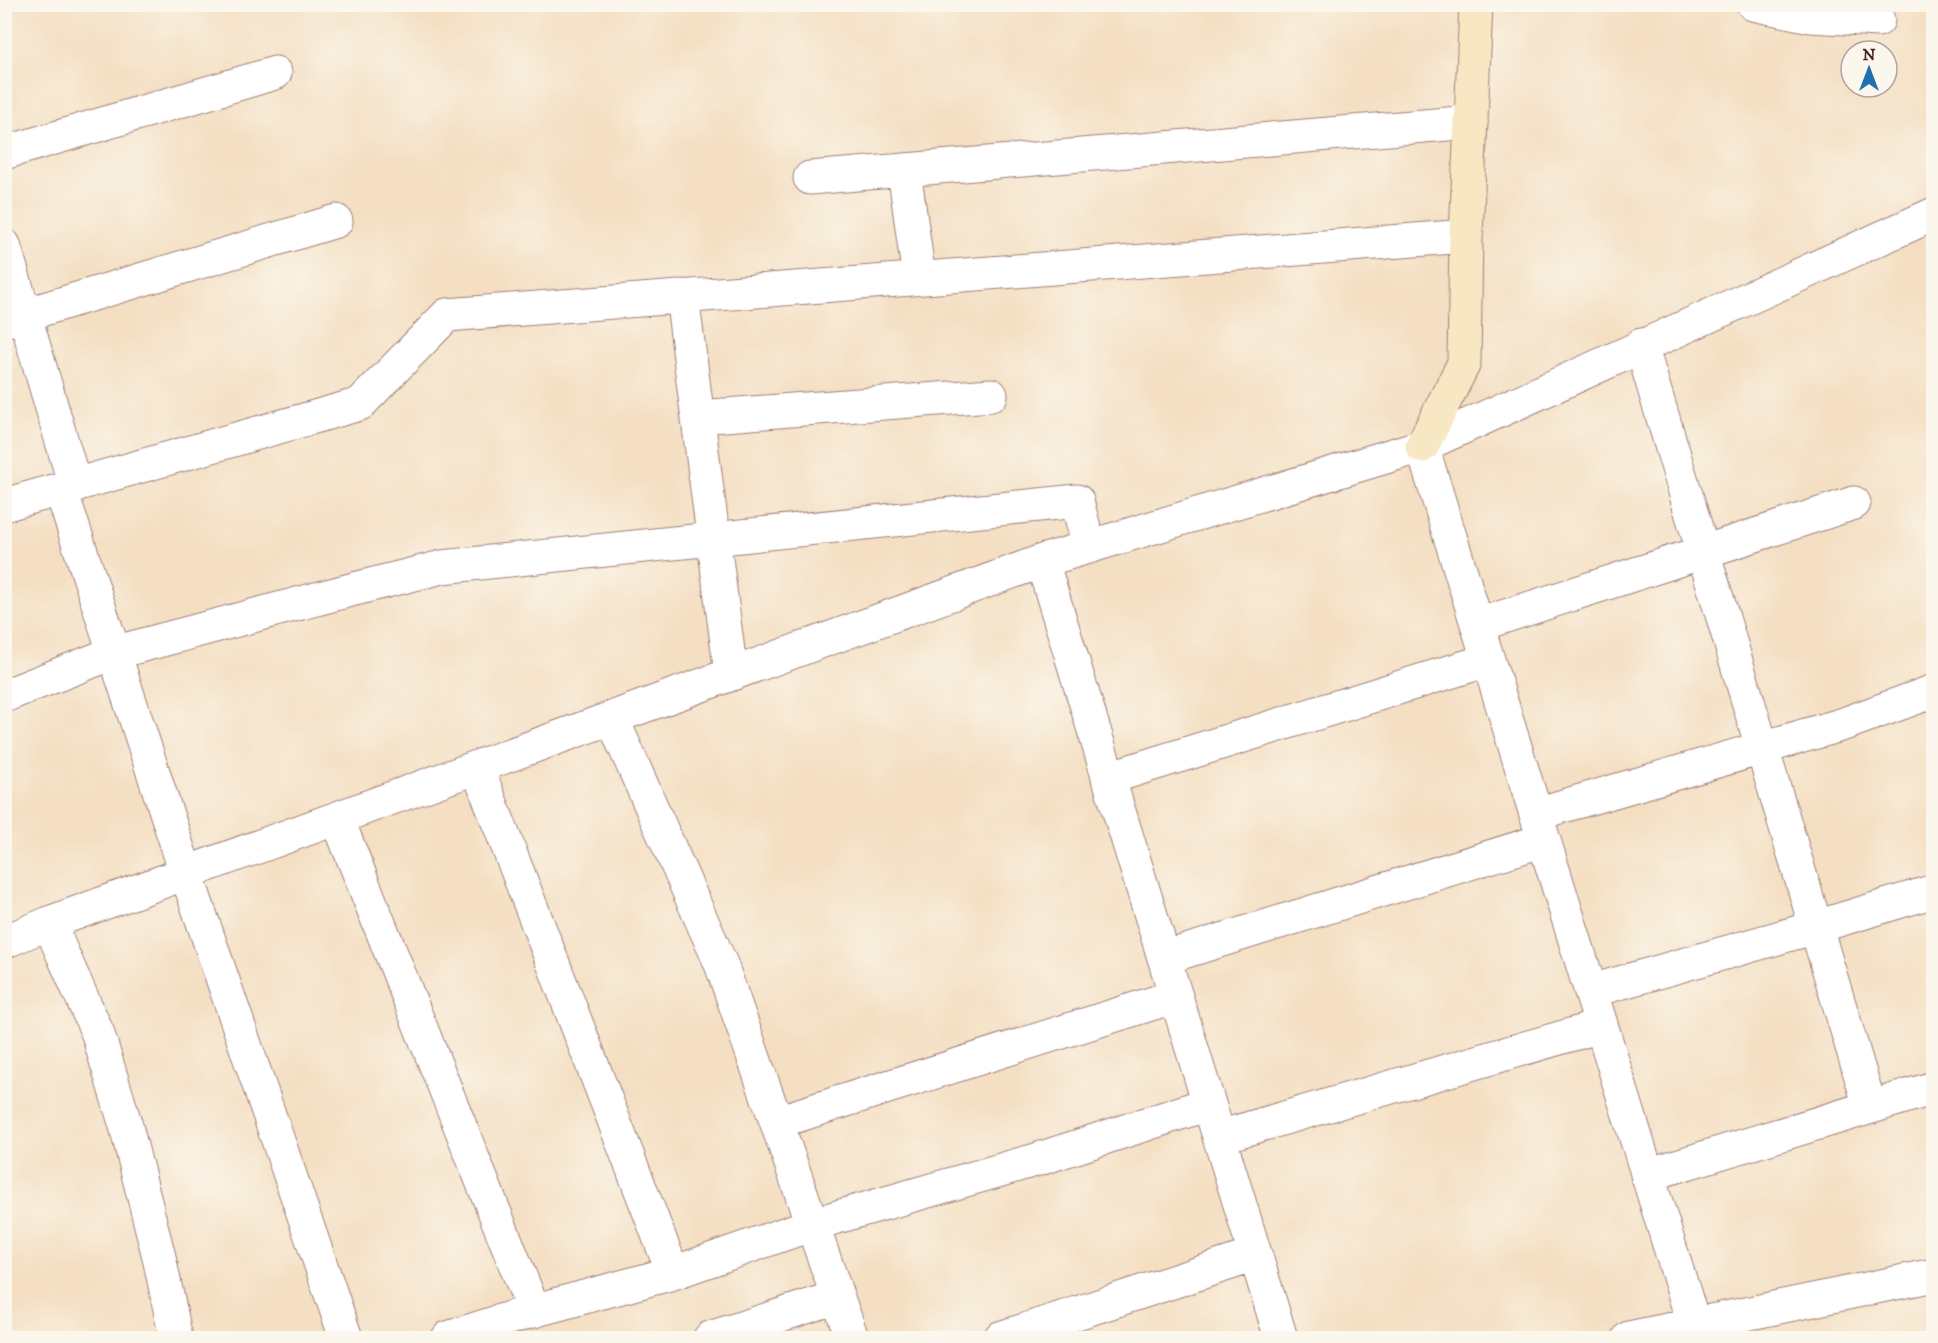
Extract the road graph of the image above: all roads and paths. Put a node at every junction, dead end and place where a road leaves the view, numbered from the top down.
1 (1476, 4) edge
2 (1753, 4) edge
3 (1878, 20) dead end
4 (275, 73) dead end
5 (1471, 122) junction
6 (4, 153) edge
7 (904, 170) junction
8 (810, 178) dead end
9 (1934, 214) edge
10 (336, 221) dead end
11 (1466, 236) junction
12 (4, 245) edge
13 (919, 278) junction
14 (682, 296) junction
15 (15, 318) edge
16 (1641, 345) junction
17 (991, 395) dead end
18 (698, 417) junction
19 (1422, 446) junction
20 (68, 488) junction
21 (1854, 503) dead end
22 (4, 505) edge
23 (713, 539) junction
24 (1089, 547) junction
25 (1704, 553) junction
26 (1042, 561) junction
27 (1478, 625) junction
28 (113, 653) junction
29 (1488, 660) junction
30 (731, 674) junction
31 (1934, 692) edge
32 (4, 696) edge
33 (612, 718) junction
34 (1763, 749) junction
35 (477, 766) junction
36 (1108, 778) junction
37 (337, 818) junction
38 (1540, 827) junction
39 (186, 873) junction
40 (1934, 891) edge
41 (49, 923) junction
42 (1816, 927) junction
43 (4, 942) edge
44 (1164, 958) junction
45 (1591, 992) junction
46 (1176, 996) junction
47 (1601, 1026) junction
48 (1934, 1088) edge
49 (1208, 1104) junction
50 (1870, 1107) junction
51 (777, 1122) junction
52 (1219, 1137) junction
53 (1647, 1175) junction
54 (813, 1224) junction
55 (1255, 1255) junction
56 (673, 1273) junction
57 (1934, 1275) edge
58 (837, 1297) junction
59 (534, 1311) junction
60 (1715, 1328) edge
61 (176, 1338) edge
62 (346, 1338) edge
63 (448, 1338) edge
64 (710, 1338) edge
65 (852, 1338) edge
66 (1000, 1338) edge
67 (1281, 1338) edge
68 (1629, 1338) edge

1 - 5 street
2 - 3 street
4 - 6 street
5 - 7 street
5 - 11 street
7 - 8 street
7 - 13 street
9 - 16 street
10 - 15 street
11 - 13 street
11 - 19 street
12 - 15 street
13 - 14 street
14 - 18 street
14 - 20 street
15 - 20 street
16 - 19 street
16 - 25 street
17 - 18 street
18 - 23 street
19 - 24 street
19 - 27 street
20 - 22 street
20 - 28 street
21 - 25 street
23 - 24 street
23 - 28 street
23 - 30 street
24 - 26 street
25 - 27 street
25 - 34 street
26 - 30 street
26 - 36 street
27 - 29 street
28 - 32 street
28 - 39 street
29 - 36 street
29 - 38 street
30 - 33 street
31 - 34 street
33 - 35 street
33 - 51 street
34 - 38 street
34 - 42 street
35 - 37 street
35 - 56 street
36 - 44 street
37 - 39 street
37 - 59 street
38 - 44 street
38 - 45 street
39 - 41 street
39 - 62 street
40 - 42 street
41 - 43 street
41 - 61 street
42 - 45 street
42 - 50 street
44 - 46 street
45 - 47 street
46 - 49 street
46 - 51 street
47 - 52 street
47 - 53 street
48 - 50 street
49 - 52 street
49 - 54 street
50 - 53 street
51 - 54 street
52 - 55 street
53 - 60 street
54 - 56 street
54 - 58 street
55 - 66 street
55 - 67 street
56 - 59 street
57 - 60 street
58 - 64 street
58 - 65 street
59 - 63 street
60 - 68 street

